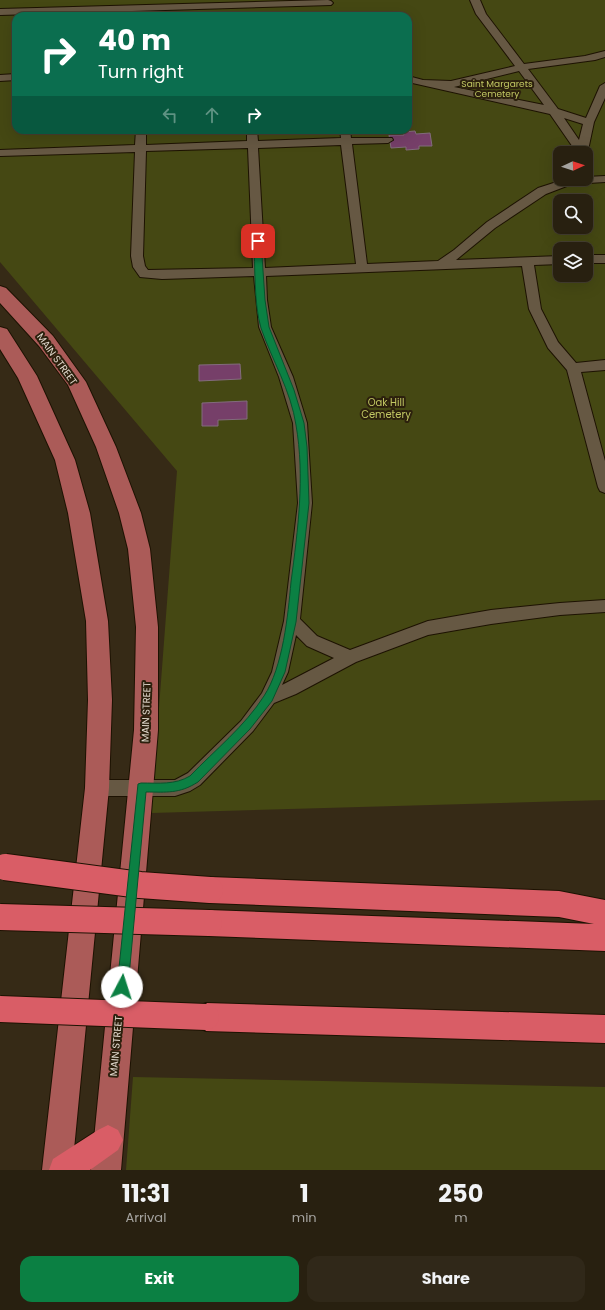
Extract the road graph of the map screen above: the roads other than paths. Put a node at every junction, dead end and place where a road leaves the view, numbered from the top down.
1 (475, 0) edge
2 (245, 3) edge
3 (328, 4) edge
4 (148, 8) edge
5 (0, 12) edge
6 (605, 54) edge
7 (522, 68) junction
8 (12, 77) edge
9 (0, 78) edge
10 (412, 80) edge
11 (435, 85) junction
12 (605, 86) edge
13 (555, 112) junction
14 (589, 122) junction
15 (141, 134) edge
16 (252, 134) edge
17 (345, 134) edge
18 (388, 140) dead end
19 (346, 142) junction
20 (253, 145) junction
21 (579, 146) edge
22 (584, 146) edge
23 (140, 148) junction
24 (0, 153) edge
25 (593, 176) edge
26 (605, 179) edge
27 (556, 186) edge
28 (593, 259) edge
29 (605, 259) edge
30 (553, 260) edge
31 (526, 261) junction
32 (441, 264) junction
33 (362, 268) junction
34 (259, 272) junction
35 (0, 292) edge
36 (0, 334) edge
37 (605, 365) edge
38 (573, 368) junction
39 (605, 487) edge
40 (605, 606) edge
41 (292, 622) junction
42 (350, 657) junction
43 (268, 698) junction
44 (141, 787) junction
45 (97, 788) junction
46 (3, 867) edge
47 (605, 913) edge
48 (0, 917) edge
49 (605, 938) edge
50 (0, 1009) edge
51 (605, 1029) edge
52 (108, 1140) junction
53 (57, 1170) edge
54 (64, 1170) edge
55 (106, 1170) edge

1 - 7 lane
2 - 3 lane
2 - 4 lane
4 - 5 lane
6 - 7 lane
7 - 11 lane
7 - 13 lane
8 - 9 lane
10 - 11 lane
11 - 13 lane
12 - 14 lane
13 - 14 lane
13 - 21 lane
14 - 22 lane
15 - 23 lane
16 - 20 lane
17 - 19 lane
18 - 19 lane
19 - 20 lane
19 - 33 lane
20 - 23 lane
20 - 34 lane
23 - 24 lane
23 - 34 lane
25 - 26 lane
27 - 32 lane
28 - 29 lane
30 - 31 lane
31 - 32 lane
31 - 38 lane
32 - 33 lane
33 - 34 lane
34 - 41 lane
35 - 44 main road, MAIN STREET
36 - 45 main road
37 - 38 lane
38 - 39 lane
40 - 42 lane
41 - 42 lane
41 - 43 lane
42 - 43 lane
43 - 44 lane
44 - 45 lane
44 - 52 main road, MAIN STREET
45 - 53 main road
46 - 47 highway, bridge
48 - 49 highway, bridge
50 - 51 highway, bridge
52 - 54 highway
52 - 55 main road, MAIN STREET

